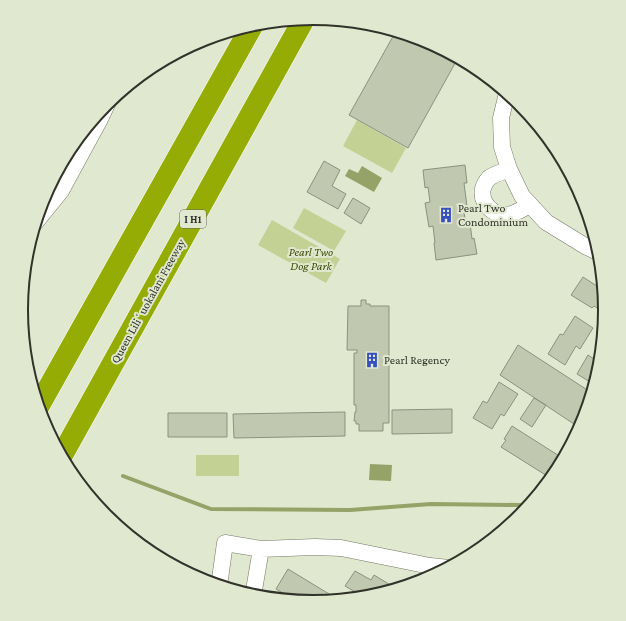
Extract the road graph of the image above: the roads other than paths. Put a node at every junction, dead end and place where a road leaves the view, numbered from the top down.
1 (300, 26) edge
2 (248, 32) edge
3 (505, 100) edge
4 (99, 121) edge
5 (509, 169) junction
6 (530, 205) junction
7 (46, 210) edge
8 (592, 249) edge
9 (42, 400) edge
10 (65, 451) edge
11 (261, 549) junction
12 (439, 567) edge
13 (220, 580) edge
14 (254, 590) edge

1 - 10 highway, Queen Liliʻuokalani Freeway / I H1
2 - 9 highway
3 - 5 street
4 - 7 street
5 - 6 street
5 - 6 street
6 - 8 street
11 - 12 street
11 - 13 street
11 - 14 street

